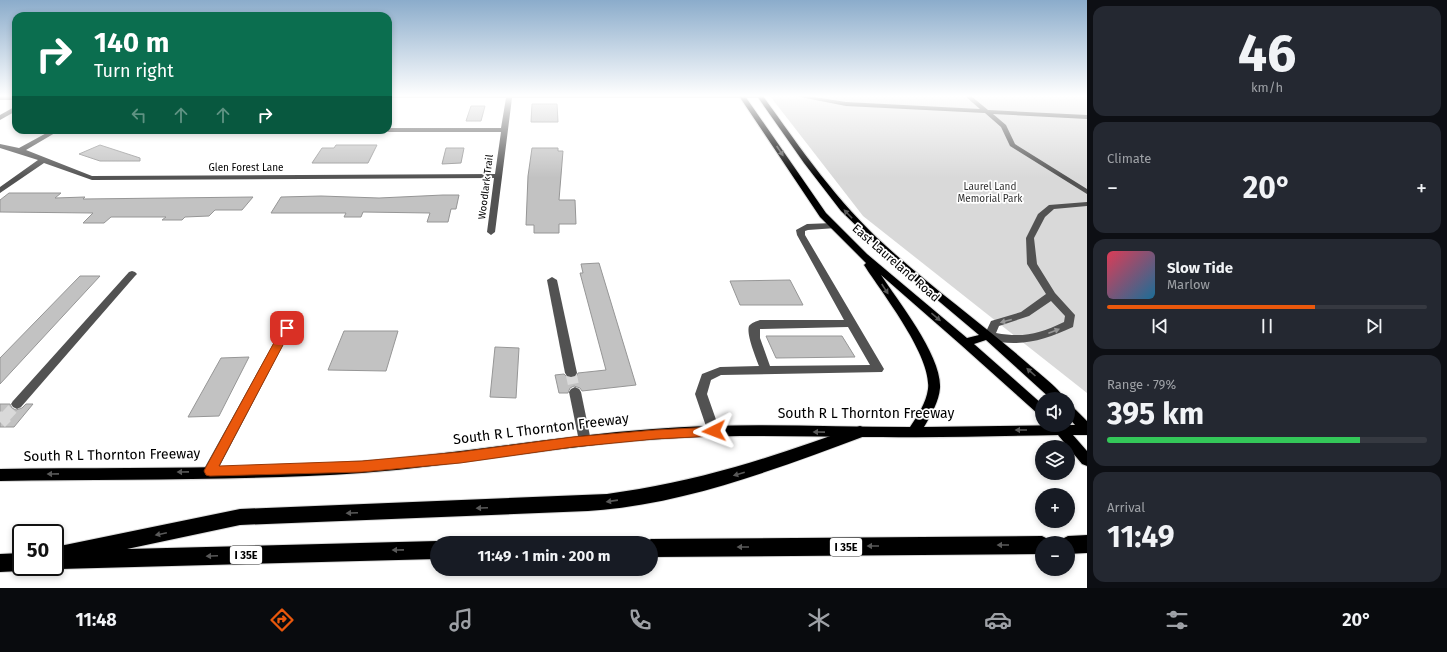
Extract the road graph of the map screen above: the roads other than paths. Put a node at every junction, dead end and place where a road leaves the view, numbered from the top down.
1 (505, 123) edge
2 (761, 123) edge
3 (780, 123) edge
4 (1001, 123) edge
5 (392, 130) edge
6 (504, 130) junction
7 (50, 134) edge
8 (0, 146) edge
9 (22, 150) junction
10 (44, 160) junction
11 (497, 176) junction
12 (0, 191) edge
13 (1087, 192) edge
14 (1087, 204) edge
15 (833, 226) junction
16 (490, 232) dead end
17 (864, 256) junction
18 (132, 274) dead end
19 (552, 280) dead end
20 (1050, 295) junction
21 (851, 323) junction
22 (287, 328) dead end
23 (989, 336) junction
24 (965, 342) junction
25 (766, 370) junction
26 (571, 373) tunnel mouth
27 (575, 392) tunnel mouth
28 (1052, 392) edge
29 (17, 404) tunnel mouth
30 (1035, 405) edge
31 (1075, 417) edge
32 (1035, 428) edge
33 (1075, 429) edge
34 (1087, 430) edge
35 (714, 431) junction
36 (914, 431) junction
37 (860, 432) junction
38 (1062, 432) edge
39 (585, 441) junction
40 (1087, 460) edge
41 (210, 471) junction
42 (0, 475) edge
43 (1087, 544) edge
44 (1035, 545) edge
45 (1075, 545) edge
46 (658, 548) edge
47 (430, 550) edge
48 (64, 554) edge
49 (64, 560) edge
50 (12, 562) edge
51 (0, 563) edge

1 - 6 street, Woodlark Trail
2 -> 15 main road, East Laureland Road
23 -> 3 main road, East Laureland Road
4 - 13 street
5 - 6 street
6 - 11 street, Woodlark Trail
7 - 9 street
8 - 9 street, Glen Forest Lane
9 - 10 street, Glen Forest Lane
10 - 11 street, Glen Forest Lane
10 - 12 street
11 - 16 street, Woodlark Trail
14 - 20 street
15 - 17 main road, East Laureland Road
15 - 21 street
17 -> 24 main road, East Laureland Road
17 -> 36 main road
18 - 29 street
19 - 26 street
20 -> 23 street
23 -> 20 street
21 - 25 street
21 - 25 street
22 - 41 street
23 - 24 main road
28 -> 23 main road, East Laureland Road
24 - 30 main road, East Laureland Road
25 - 35 street
27 - 39 street
31 - 34 main road
32 -> 36 main road, South R L Thornton Freeway
33 - 34 main road, South R L Thornton Freeway
37 -> 35 main road, South R L Thornton Freeway
35 - 39 main road, South R L Thornton Freeway
36 - 37 main road, South R L Thornton Freeway
37 -> 48 highway
38 - 40 main road
39 - 41 main road, South R L Thornton Freeway
41 -> 42 main road, South R L Thornton Freeway
43 - 45 highway
44 -> 46 highway, I 35E
47 -> 49 highway, I 35E
50 - 51 highway

